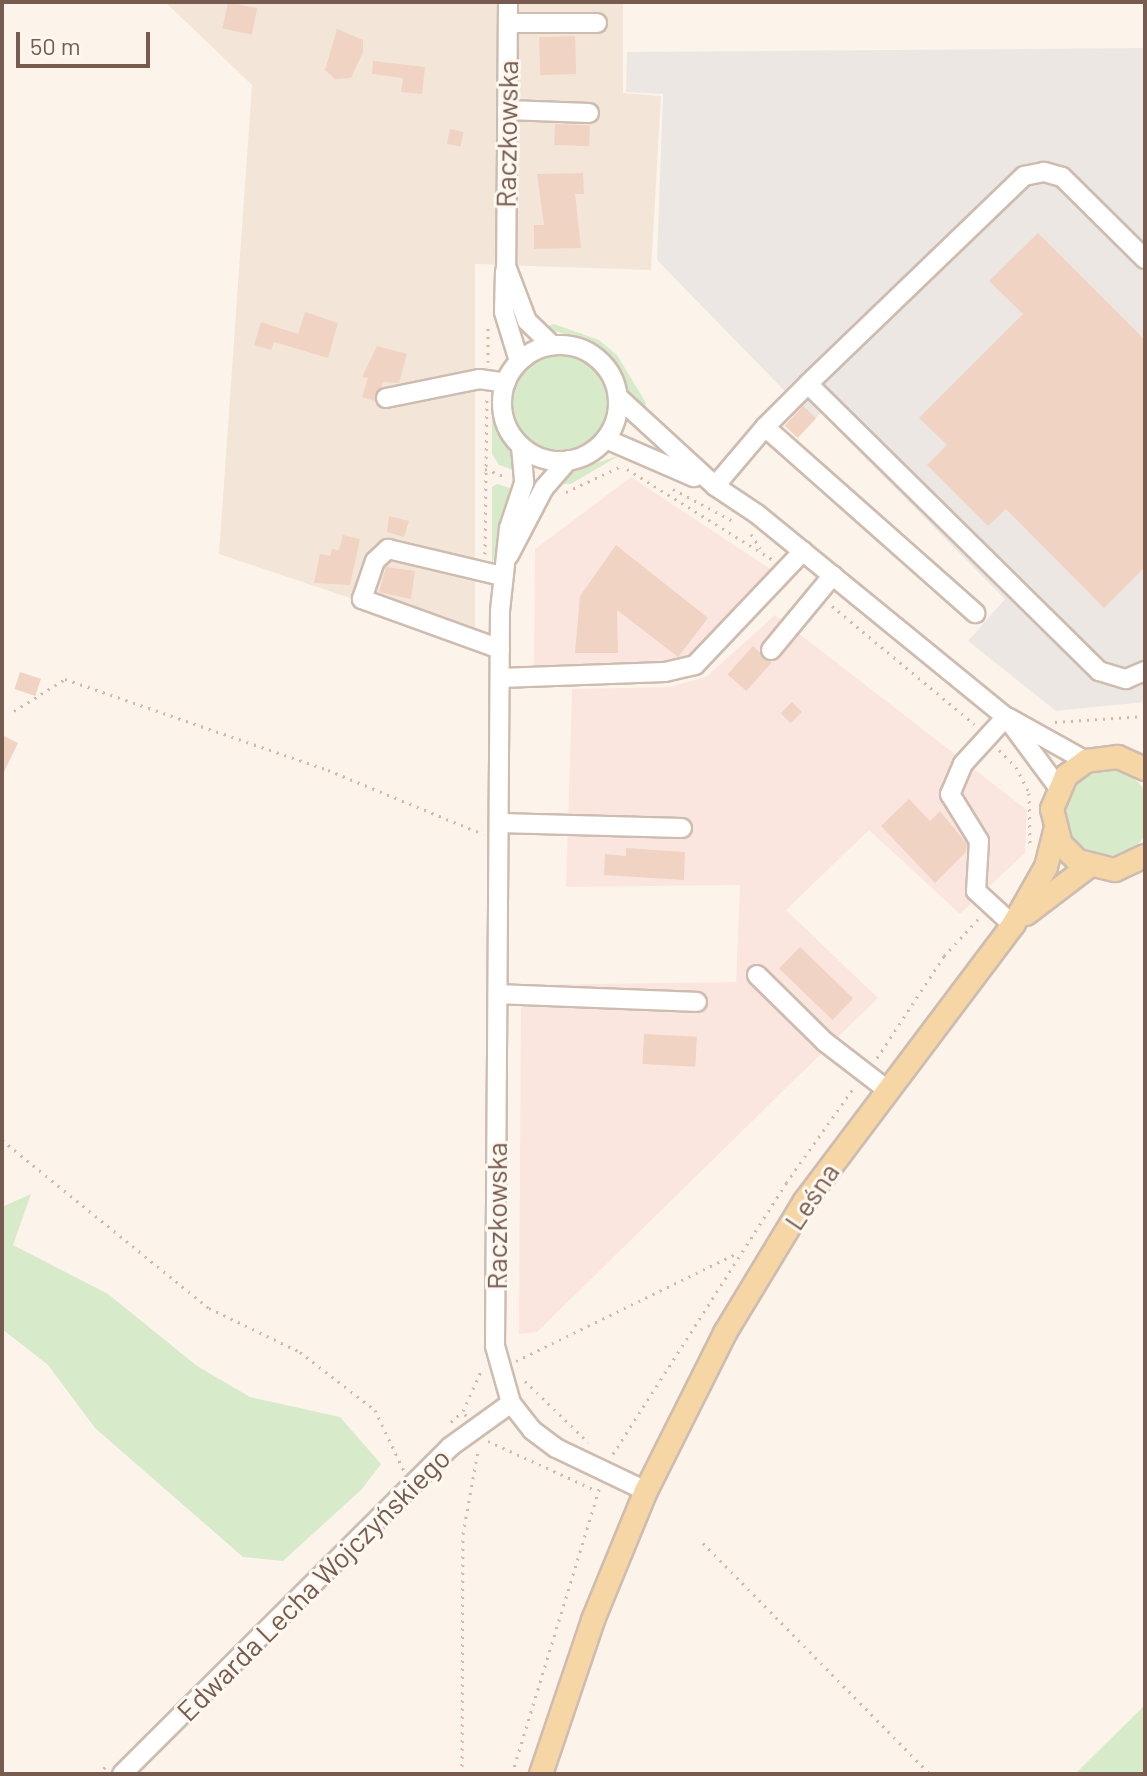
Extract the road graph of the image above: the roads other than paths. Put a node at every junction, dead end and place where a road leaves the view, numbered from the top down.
1 (508, 2) edge
2 (508, 23) junction
3 (597, 23) dead end
4 (507, 110) junction
5 (589, 113) dead end
6 (1145, 259) edge
7 (506, 266) junction
8 (552, 345) junction
9 (519, 361) junction
10 (497, 381) junction
11 (808, 384) junction
12 (618, 397) junction
13 (386, 398) dead end
14 (765, 427) junction
15 (606, 439) junction
16 (521, 446) junction
17 (568, 460) junction
18 (715, 486) junction
19 (803, 551) junction
20 (497, 570) junction
21 (833, 575) junction
22 (975, 613) dead end
23 (500, 649) junction
24 (771, 650) dead end
25 (1145, 671) edge
26 (500, 678) junction
27 (1006, 717) junction
28 (1140, 759) edge
29 (1086, 761) junction
30 (1058, 787) junction
31 (499, 828) junction
32 (682, 828) dead end
33 (1055, 832) junction
34 (1145, 856) edge
35 (1089, 866) junction
36 (1013, 925) junction
37 (757, 975) dead end
38 (498, 994) junction
39 (697, 1002) dead end
40 (886, 1089) junction
41 (511, 1403) junction
42 (646, 1491) junction
43 (122, 1774) edge
44 (541, 1774) edge

1 - 2 street, Raczkowska
2 - 3 street
2 - 4 street, Raczkowska
4 - 5 street
4 - 7 street, Raczkowska
6 - 11 street
7 - 8 street, Raczkowska
7 - 9 street, Raczkowska
8 - 9 street
8 - 12 street
9 - 10 street
10 - 13 street
10 - 16 street
11 - 14 street
11 - 25 street
12 - 15 street
12 - 18 street
14 - 18 street
14 - 22 street
15 - 17 street
15 - 18 street
16 - 17 street
16 - 20 street, Raczkowska
17 - 20 street, Raczkowska
18 - 19 street
19 - 21 street
19 - 26 street
20 - 23 street, Raczkowska
20 - 23 street
21 - 24 street
21 - 27 street
23 - 26 street, Raczkowska
26 - 31 street, Raczkowska
27 - 29 street
27 - 30 street
27 - 36 street
28 - 29 main road
29 - 30 main road
30 - 33 main road, Leśna
31 - 32 street
31 - 38 street, Raczkowska
33 - 35 main road
33 - 36 main road, Leśna
34 - 35 main road
35 - 36 main road, Leśna
36 - 40 main road, Leśna
37 - 40 street
38 - 39 street
38 - 41 street, Raczkowska
40 - 42 main road, Leśna
41 - 42 street, Raczkowska
41 - 43 street, Edwarda Lecha Wojczyńskiego
42 - 44 main road

